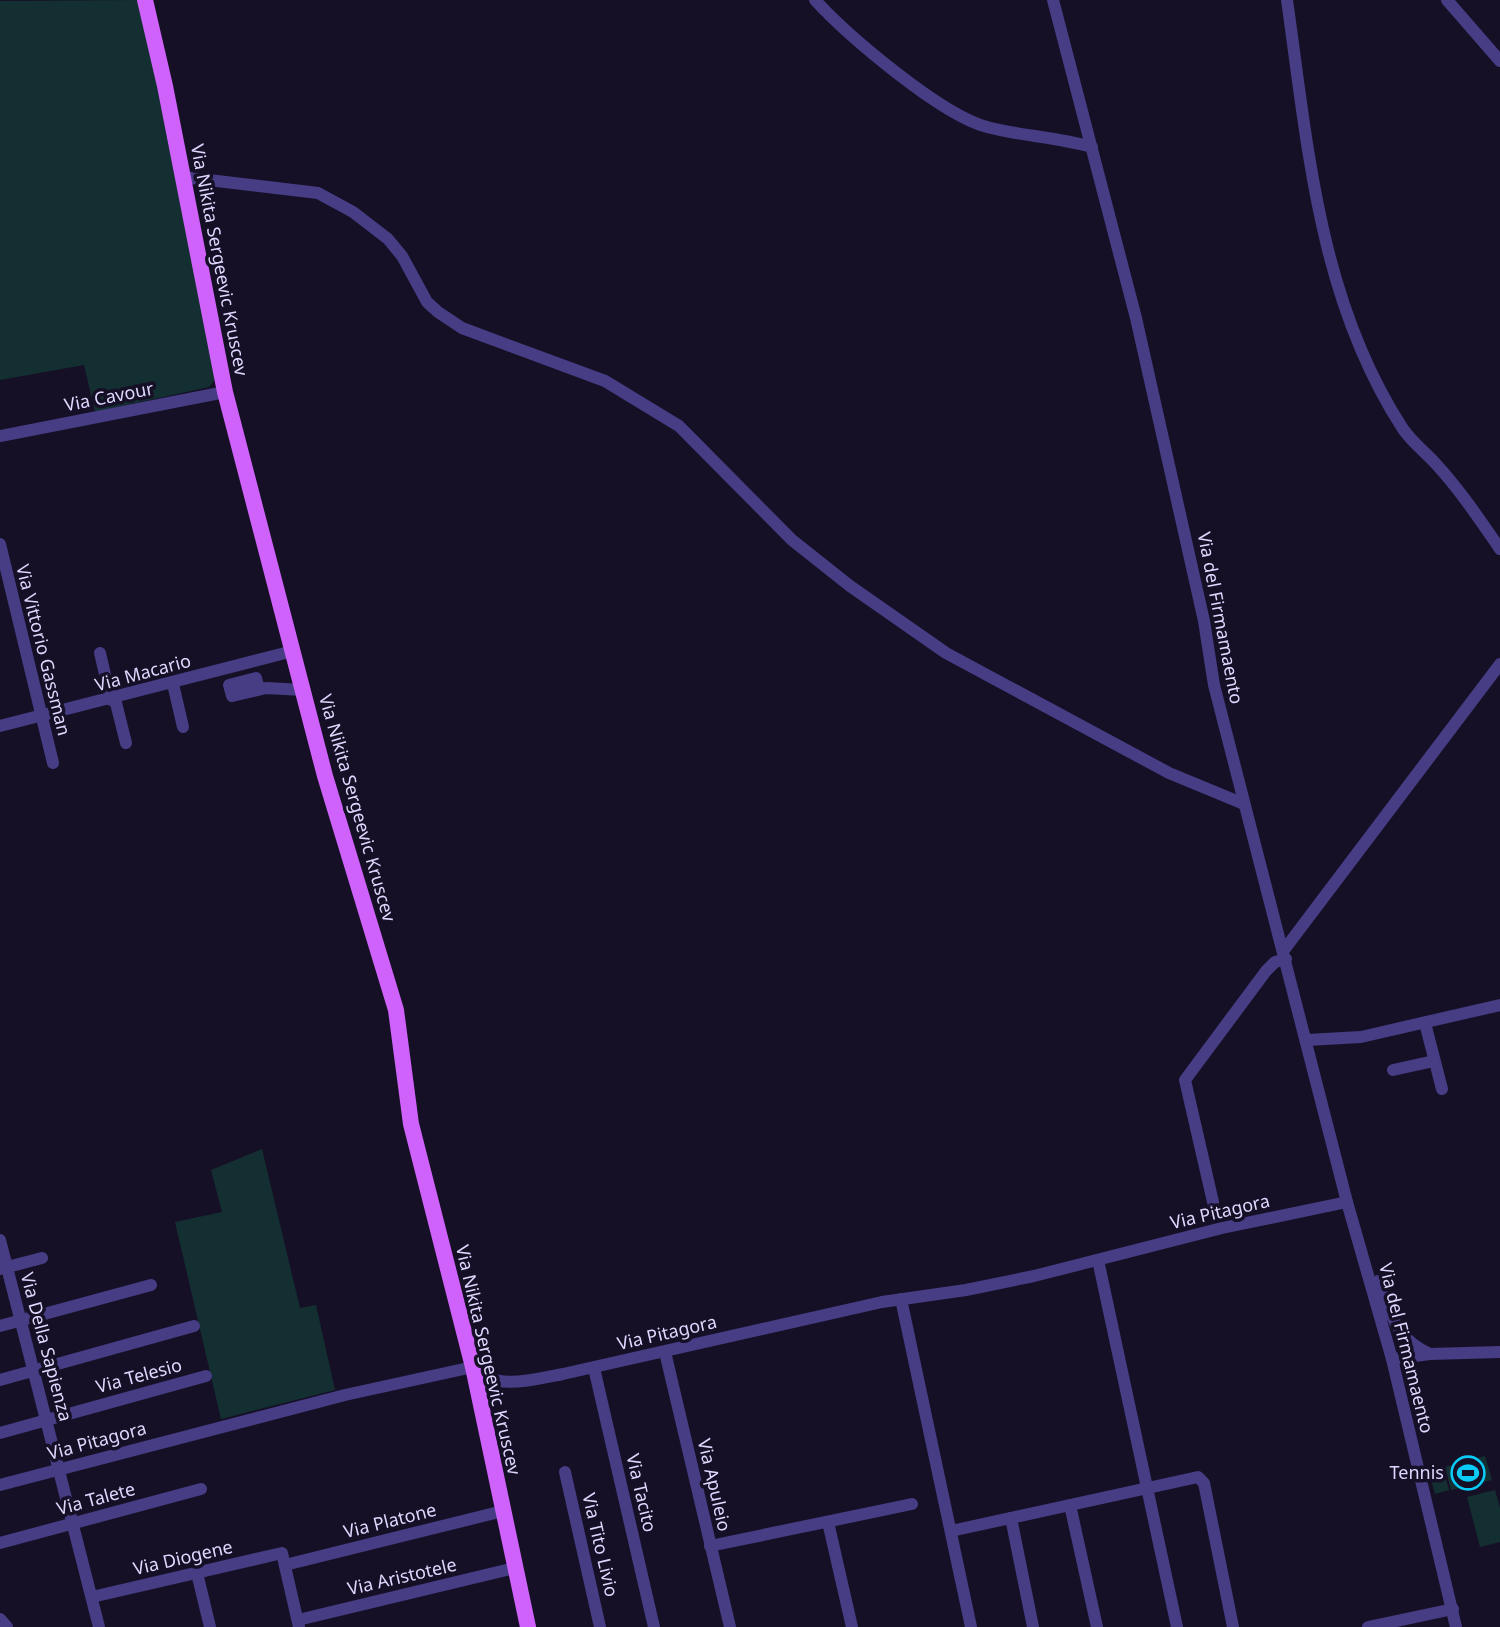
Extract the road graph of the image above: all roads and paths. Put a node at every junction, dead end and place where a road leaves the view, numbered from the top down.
1 (145, 0) edge
2 (815, 0) edge
3 (1053, 0) edge
4 (1287, 0) edge
5 (1447, 0) edge
6 (1500, 61) edge
7 (1092, 147) junction
8 (183, 177) junction
9 (225, 392) junction
10 (0, 436) edge
11 (0, 544) edge
12 (1500, 549) edge
13 (293, 651) junction
14 (100, 653) dead end
15 (1500, 664) edge
16 (229, 668) junction
17 (173, 684) junction
18 (303, 690) junction
19 (113, 699) junction
20 (41, 717) junction
21 (0, 726) edge
22 (183, 727) dead end
23 (126, 743) dead end
24 (53, 763) dead end
25 (1244, 804) junction
26 (1285, 955) junction
27 (1500, 1005) edge
28 (1425, 1023) junction
29 (1307, 1040) junction
30 (1434, 1061) junction
31 (1393, 1070) dead end
32 (1442, 1089) dead end
33 (1213, 1202) dead end
34 (1347, 1202) junction
35 (0, 1240) edge
36 (1359, 1241) junction
37 (42, 1258) dead end
38 (1098, 1260) junction
39 (4, 1268) edge
40 (152, 1285) dead end
41 (901, 1299) junction
42 (21, 1321) junction
43 (0, 1326) edge
44 (194, 1326) dead end
45 (665, 1352) junction
46 (1500, 1352) edge
47 (1430, 1353) junction
48 (1392, 1359) junction
49 (473, 1367) junction
50 (594, 1368) junction
51 (34, 1371) junction
52 (206, 1376) dead end
53 (0, 1380) edge
54 (47, 1420) junction
55 (0, 1433) edge
56 (58, 1468) junction
57 (565, 1472) dead end
58 (0, 1485) edge
59 (1148, 1488) junction
60 (201, 1489) dead end
61 (912, 1504) dead end
62 (1070, 1505) junction
63 (503, 1511) junction
64 (1011, 1518) junction
65 (828, 1522) junction
66 (72, 1524) junction
67 (951, 1531) junction
68 (0, 1543) edge
69 (710, 1546) junction
70 (283, 1559) junction
71 (514, 1568) junction
72 (197, 1573) junction
73 (92, 1597) junction
74 (1453, 1609) junction
75 (0, 1619) edge
76 (299, 1623) edge
77 (1373, 1626) edge
78 (7, 1627) edge
79 (99, 1627) edge
80 (210, 1627) edge
81 (528, 1627) edge
82 (600, 1627) edge
83 (654, 1627) edge
84 (730, 1627) edge
85 (852, 1627) edge
86 (971, 1627) edge
87 (1033, 1627) edge
88 (1097, 1627) edge
89 (1177, 1627) edge
90 (1233, 1627) edge
91 (1456, 1627) edge

1 - 8 main road, Via Nikita Sergeevic Kruscev
2 - 7 street
3 - 7 street, Via del Firmamaento
4 - 12 street
5 - 6 street
7 - 25 street, Via del Firmamaento
8 - 9 main road, Via Nikita Sergeevic Kruscev
8 - 25 street
9 - 10 street, Via Cavour
9 - 13 main road, Via Nikita Sergeevic Kruscev
11 - 20 street, Via Vittorio Gassman
13 - 16 street, Via Macario
13 - 18 main road, Via Nikita Sergeevic Kruscev
14 - 19 street
15 - 26 street
16 - 17 street, Via Macario
16 - 18 street
17 - 19 street, Via Macario
17 - 22 street
18 - 49 main road, Via Nikita Sergeevic Kruscev
19 - 20 street, Via Macario
19 - 23 street
20 - 21 street, Via Macario
20 - 24 street, Via Vittorio Gassman
25 - 26 street, Via del Firmamaento
26 - 29 street, Via del Firmamaento
26 - 33 street
27 - 28 street
28 - 29 street
28 - 30 street
29 - 34 street, Via del Firmamaento
30 - 31 street
30 - 32 street
34 - 36 street, Via del Firmamaento
34 - 38 street, Via Pitagora
35 - 39 street, Via Della Sapienza
36 - 47 street, Via del Firmamaento
36 - 48 street, Via del Firmamaento
37 - 39 street
38 - 41 street, Via Pitagora
38 - 59 street
39 - 42 street, Via Della Sapienza
40 - 42 street
41 - 45 street, Via Pitagora
41 - 67 street
42 - 43 street
42 - 51 street, Via Della Sapienza
44 - 51 street
45 - 50 street, Via Pitagora
45 - 69 street, Via Apuleio
46 - 47 street
47 - 48 street
48 - 74 street, Via del Firmamaento
49 - 50 street, Via Pitagora
49 - 56 street, Via Pitagora
49 - 63 main road, Via Nikita Sergeevic Kruscev
50 - 83 street, Via Tacito
51 - 53 street
51 - 54 street, Via Della Sapienza
52 - 54 street, Via Telesio
54 - 55 street, Via Telesio
54 - 56 street, Via Della Sapienza
56 - 58 street, Via Pitagora
56 - 66 street, Via Della Sapienza
57 - 82 street, Via Tito Livio
59 - 62 street
59 - 89 street
59 - 90 street
60 - 66 street, Via Talete
61 - 65 street
62 - 64 street
62 - 88 street
63 - 70 street, Via Platone
63 - 71 main road, Via Nikita Sergeevic Kruscev
64 - 67 street
64 - 87 street
65 - 69 street
65 - 85 street
66 - 68 street, Via Talete
66 - 73 street, Via Della Sapienza
67 - 86 street
69 - 84 street, Via Apuleio
70 - 72 street, Via Diogene
70 - 76 street
71 - 76 street, Via Aristotele
71 - 81 main road, Via Nikita Sergeevic Kruscev
72 - 73 street, Via Diogene
72 - 80 street
73 - 79 street, Via Della Sapienza
74 - 77 street
74 - 91 street, Via del Firmamaento
75 - 78 street

